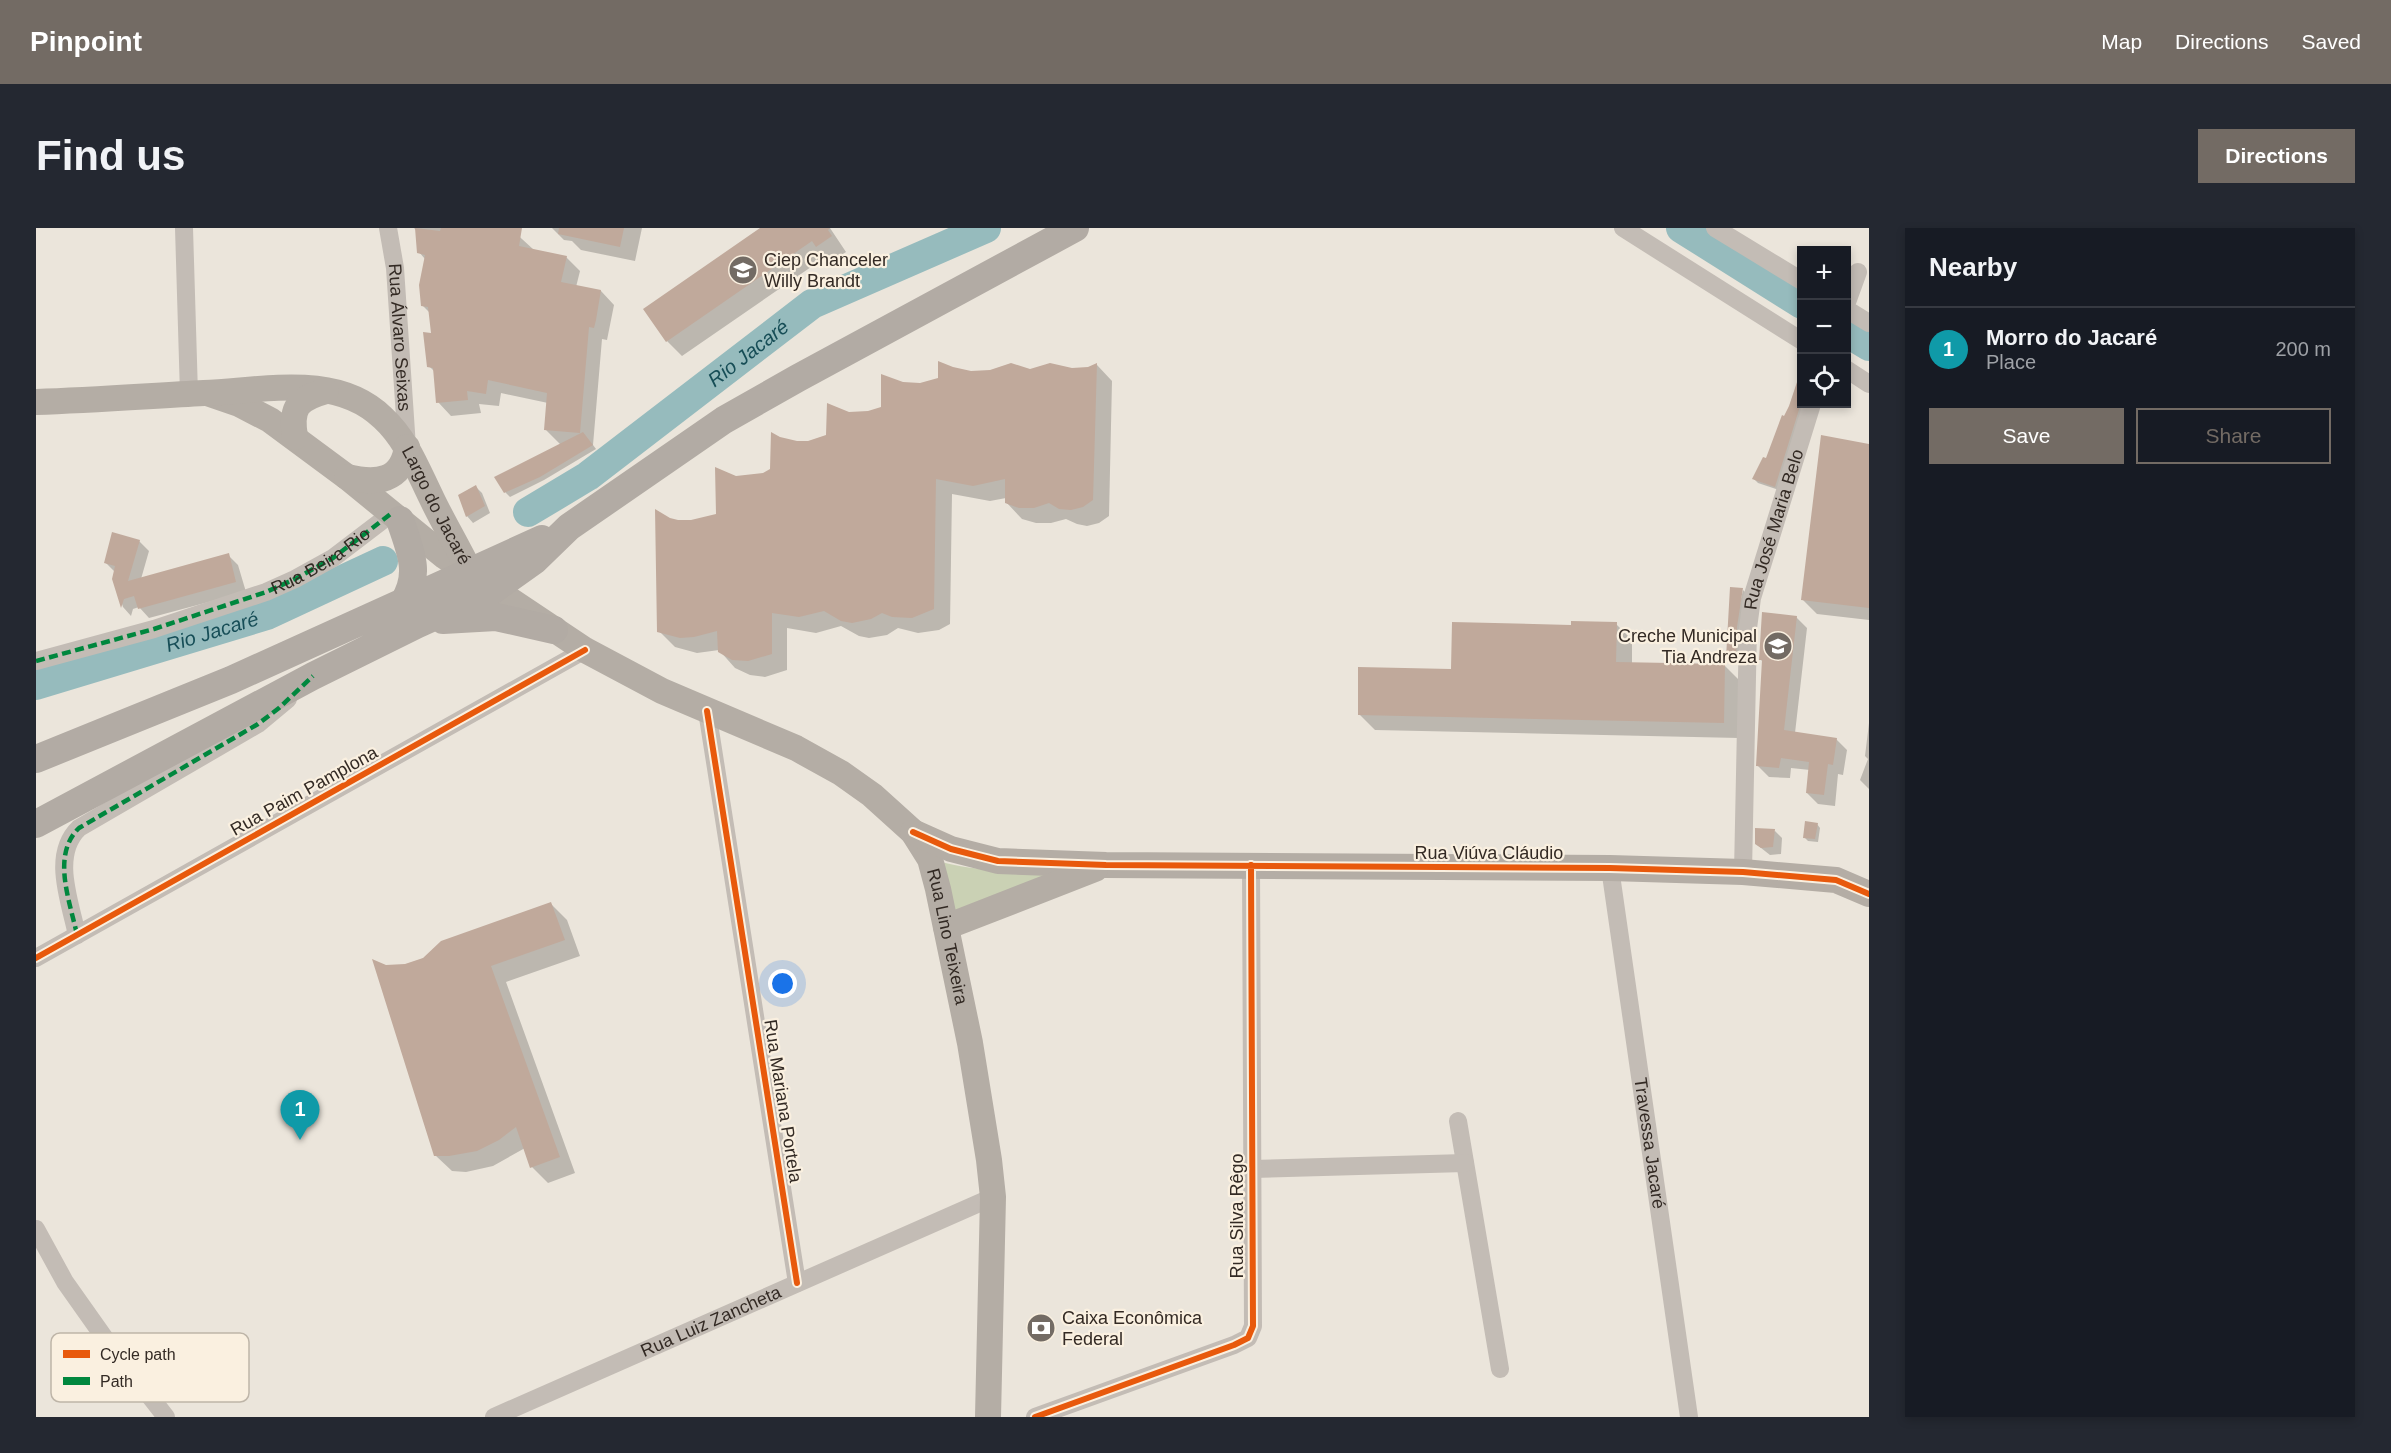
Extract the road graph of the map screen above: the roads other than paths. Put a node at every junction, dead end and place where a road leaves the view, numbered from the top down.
1 (184, 228) edge
2 (387, 228) edge
3 (1076, 228) edge
4 (1623, 228) edge
5 (1715, 228) edge
6 (1858, 272) dead end
7 (1797, 278) edge
8 (1848, 300) edge
9 (1851, 310) edge
10 (1869, 323) edge
11 (1797, 338) edge
12 (1851, 372) edge
13 (1869, 384) edge
14 (327, 391) junction
15 (198, 394) junction
16 (36, 402) edge
17 (1811, 408) edge
18 (295, 437) junction
19 (407, 447) junction
20 (346, 477) junction
21 (396, 517) junction
22 (569, 527) junction
23 (470, 572) junction
24 (493, 590) junction
25 (410, 613) junction
26 (554, 630) junction
27 (585, 650) junction
28 (36, 661) edge
29 (313, 676) junction
30 (707, 711) junction
31 (36, 759) edge
32 (36, 824) edge
33 (914, 832) junction
34 (1106, 865) junction
35 (1251, 866) junction
36 (1610, 868) junction
37 (1743, 872) junction
38 (1869, 894) edge
39 (946, 927) junction
40 (77, 934) junction
41 (36, 958) edge
42 (1458, 1121) dead end
43 (1465, 1163) junction
44 (1252, 1169) junction
45 (993, 1197) junction
46 (36, 1229) edge
47 (796, 1283) junction
48 (101, 1333) edge
49 (1500, 1369) dead end
50 (154, 1402) edge
51 (166, 1417) edge
52 (494, 1417) edge
53 (988, 1417) edge
54 (1035, 1417) edge
55 (1689, 1417) edge

1 - 15 street
2 - 19 street, Rua Álvaro Seixas
3 - 22 main road
4 - 11 street
5 - 7 street
6 - 8 street
9 - 10 street
12 - 13 street
14 - 15 street, Largo do Jacaré
14 - 18 street
14 - 19 street, Largo do Jacaré
15 - 16 street
15 - 18 street, Largo do Jacaré
17 - 37 street, Rua José Maria Belo
18 - 20 street, Largo do Jacaré
19 - 20 street
19 - 23 street, Largo do Jacaré
20 - 21 street, Largo do Jacaré
21 - 23 street, Largo do Jacaré
21 - 25 main road
21 - 28 street, Rua Beira Rio
22 - 23 main road
22 - 24 main road
23 - 24 street, Rua Lino Teixeira
23 - 25 main road
24 - 25 main road
24 - 26 street, Rua Lino Teixeira
25 - 26 main road
25 - 29 main road
25 - 31 main road
26 - 27 street, Rua Lino Teixeira
27 - 30 street, Rua Lino Teixeira
27 - 40 street, Rua Paim Pamplona
29 - 32 main road
29 - 40 street
30 - 33 street, Rua Lino Teixeira
30 - 47 street, Rua Mariana Portela
33 - 34 street, Rua Viúva Cláudio
33 - 39 street, Rua Lino Teixeira
34 - 35 street, Rua Viúva Cláudio
34 - 39 street
35 - 36 street, Rua Viúva Cláudio
35 - 44 street, Rua Silva Rêgo
36 - 37 street, Rua Viúva Cláudio
36 - 55 street, Travessa Jacaré
37 - 38 street, Rua Viúva Cláudio
39 - 45 street, Rua Lino Teixeira
40 - 41 street, Rua Paim Pamplona
42 - 43 street
43 - 44 street
43 - 49 street
44 - 54 street, Rua Silva Rêgo
45 - 47 street, Rua Luiz Zancheta
45 - 53 street, Rua Lino Teixeira
46 - 48 street
47 - 52 street, Rua Luiz Zancheta
50 - 51 street

